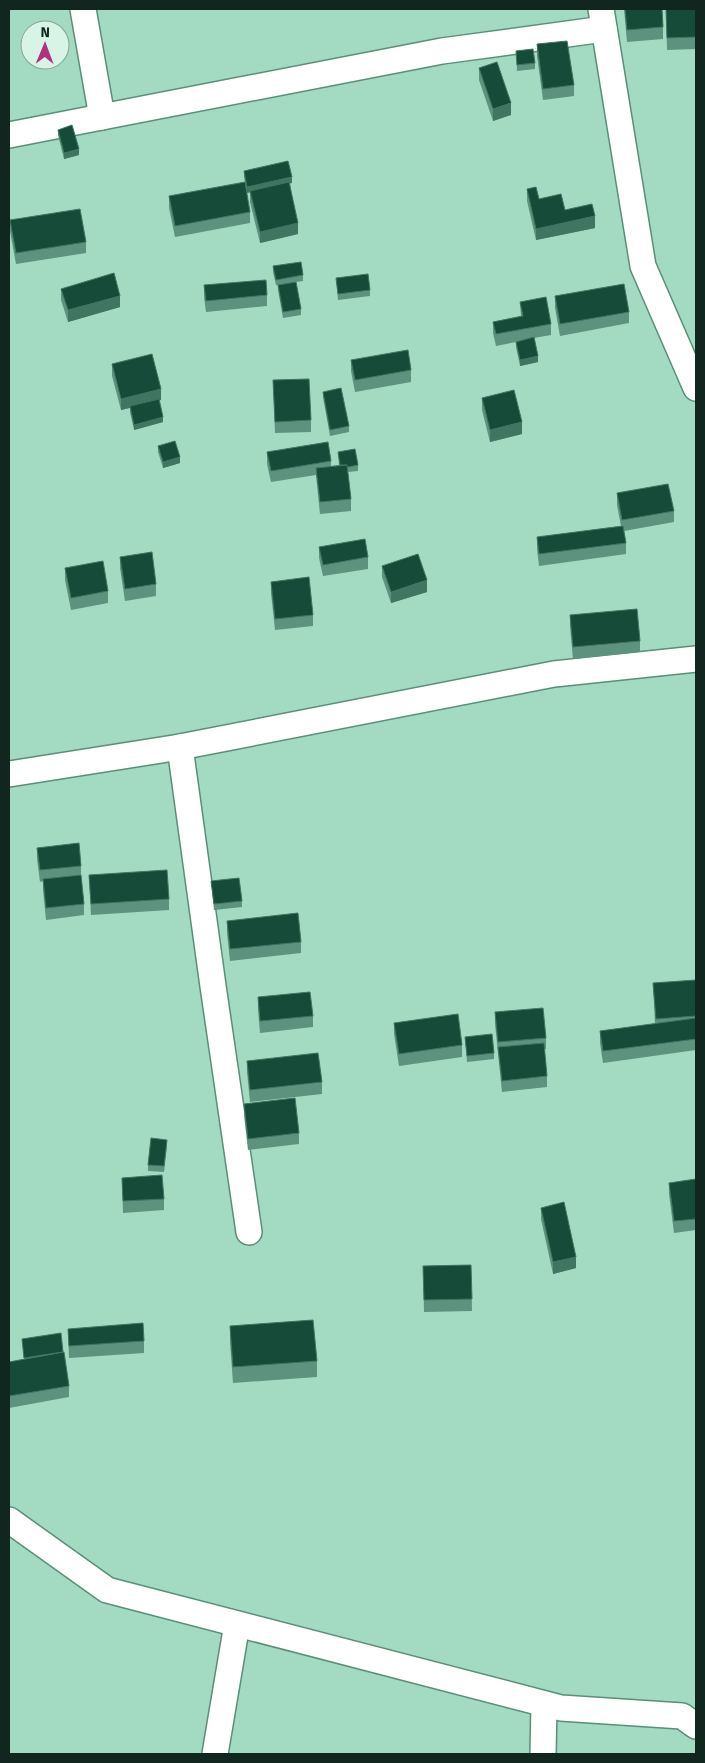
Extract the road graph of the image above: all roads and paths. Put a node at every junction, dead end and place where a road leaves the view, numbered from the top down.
1 (83, 9) edge
2 (602, 19) edge
3 (102, 117) junction
4 (9, 135) edge
5 (696, 388) edge
6 (696, 659) edge
7 (180, 746) junction
8 (9, 774) edge
9 (249, 1232) dead end
10 (9, 1520) edge
11 (238, 1624) junction
12 (544, 1704) junction
13 (691, 1719) edge
14 (215, 1754) edge
15 (543, 1754) edge

1 - 3 street
2 - 3 street
2 - 5 street
3 - 4 street
6 - 7 street
7 - 8 street
7 - 9 street
10 - 11 street
11 - 12 street
11 - 14 street
12 - 13 street
12 - 15 street

